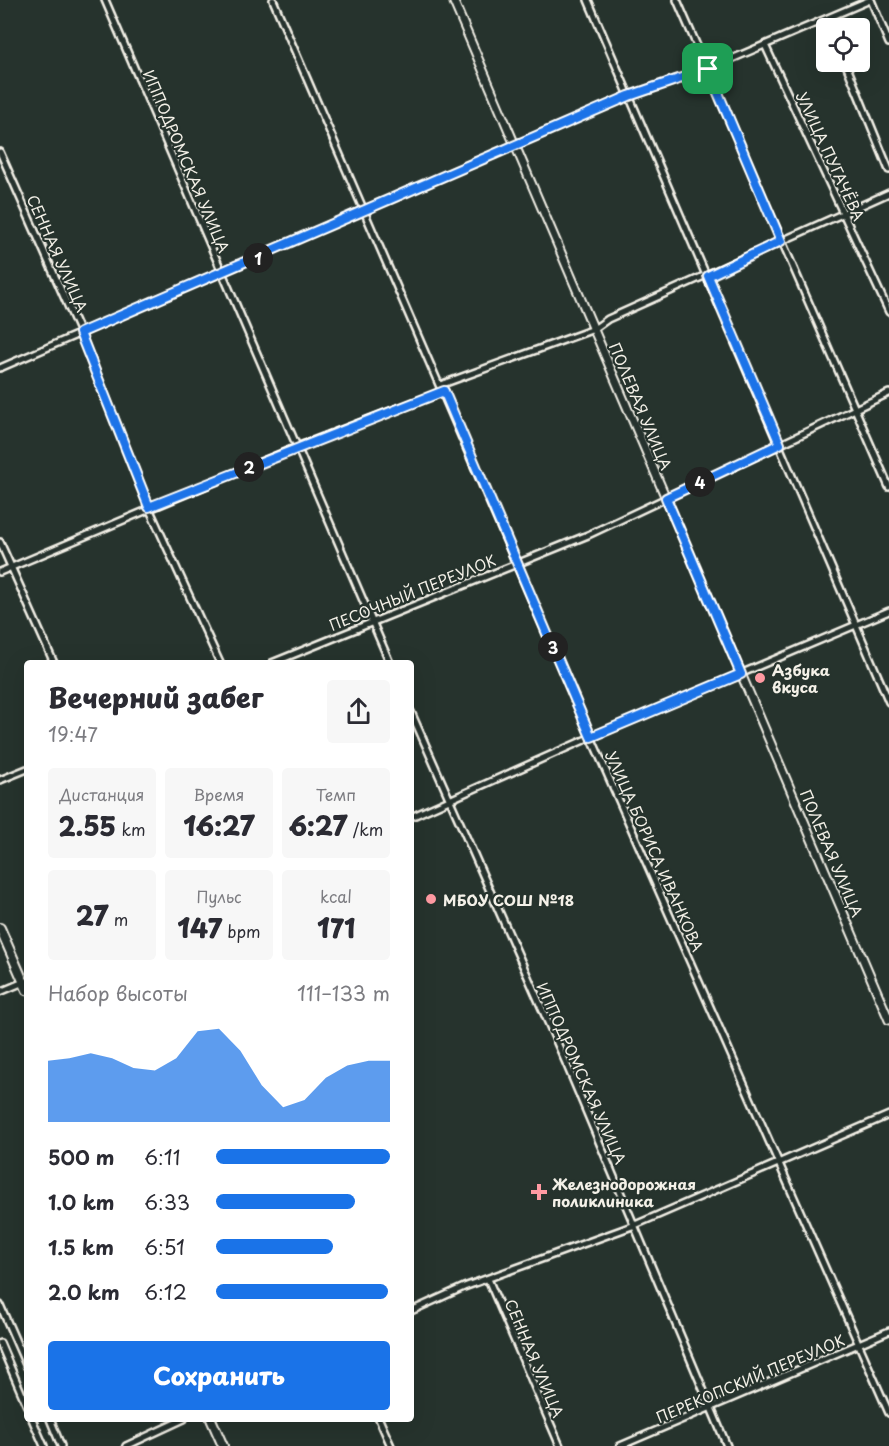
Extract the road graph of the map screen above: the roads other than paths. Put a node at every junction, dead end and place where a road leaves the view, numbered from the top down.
1 (105, 0) edge
2 (273, 0) edge
3 (453, 0) edge
4 (588, 0) edge
5 (677, 0) edge
6 (870, 0) edge
7 (830, 18) edge
8 (816, 24) edge
9 (889, 43) edge
10 (765, 45) junction
11 (708, 69) junction
12 (849, 72) edge
13 (629, 96) junction
14 (516, 146) junction
15 (0, 152) edge
16 (889, 170) edge
17 (889, 193) edge
18 (366, 211) junction
19 (844, 212) junction
20 (781, 241) junction
21 (222, 273) junction
22 (708, 276) junction
23 (889, 312) edge
24 (594, 329) junction
25 (80, 333) junction
26 (0, 368) edge
27 (442, 388) junction
28 (889, 393) edge
29 (854, 409) junction
30 (780, 444) junction
31 (297, 447) junction
32 (889, 488) edge
33 (666, 498) junction
34 (149, 507) junction
35 (0, 542) edge
36 (517, 563) junction
37 (11, 567) junction
38 (0, 572) edge
39 (889, 611) edge
40 (371, 621) junction
41 (857, 626) junction
42 (53, 660) edge
43 (219, 660) edge
44 (279, 660) edge
45 (389, 660) edge
46 (741, 674) junction
47 (889, 702) edge
48 (414, 719) edge
49 (591, 737) junction
50 (24, 769) edge
51 (0, 780) edge
52 (449, 800) junction
53 (414, 816) edge
54 (0, 928) edge
55 (24, 980) edge
56 (24, 985) edge
57 (0, 992) edge
58 (889, 1020) edge
59 (889, 1115) edge
60 (777, 1162) junction
61 (635, 1224) junction
62 (488, 1279) junction
63 (0, 1305) edge
64 (414, 1310) edge
65 (889, 1331) edge
66 (0, 1343) edge
67 (860, 1345) junction
68 (24, 1360) edge
69 (24, 1399) edge
70 (711, 1408) junction
71 (889, 1413) edge
72 (33, 1422) edge
73 (51, 1422) edge
74 (178, 1422) edge
75 (212, 1422) edge
76 (380, 1422) edge
77 (44, 1446) edge
78 (61, 1446) edge
79 (126, 1446) edge
80 (223, 1446) edge
81 (391, 1446) edge
82 (560, 1446) edge
83 (620, 1446) edge
84 (727, 1446) edge

1 - 21 street, ИППОДРОМСКАЯ УЛИЦА
2 - 18 street, УЛИЦА БОРИСА ИВАНКОВА
3 - 14 street, ПОЛЕВАЯ УЛИЦА
4 - 13 street
5 - 11 street
6 - 7 street
6 - 9 street
8 - 10 street
10 - 11 street
10 - 19 street, УЛИЦА ПУГАЧЁВА
11 - 13 street
11 - 20 street
12 - 16 street
13 - 14 street
13 - 22 street
14 - 18 street
14 - 24 street, ПОЛЕВАЯ УЛИЦА
15 - 25 street, СЕННАЯ УЛИЦА
17 - 19 street
18 - 21 street
18 - 27 street, УЛИЦА БОРИСА ИВАНКОВА
19 - 20 street
19 - 23 street, УЛИЦА ПУГАЧЁВА
20 - 22 street
20 - 29 street
21 - 25 street
21 - 31 street, ИППОДРОМСКАЯ УЛИЦА
22 - 24 street
22 - 30 street
24 - 27 street
24 - 33 street, ПОЛЕВАЯ УЛИЦА
25 - 26 street
25 - 34 street, СЕННАЯ УЛИЦА
27 - 31 street
27 - 36 street, УЛИЦА БОРИСА ИВАНКОВА
28 - 29 street, ПЕСОЧНЫЙ ПЕРЕУЛОК
29 - 30 street, ПЕСОЧНЫЙ ПЕРЕУЛОК
29 - 32 street
30 - 33 street, ПЕСОЧНЫЙ ПЕРЕУЛОК
30 - 41 street
31 - 34 street
31 - 40 street, ИППОДРОМСКАЯ УЛИЦА
33 - 36 street, ПЕСОЧНЫЙ ПЕРЕУЛОК
33 - 46 street, ПОЛЕВАЯ УЛИЦА
34 - 37 street
34 - 43 street, СЕННАЯ УЛИЦА
35 - 37 street
36 - 40 street, ПЕСОЧНЫЙ ПЕРЕУЛОК
36 - 49 street, УЛИЦА БОРИСА ИВАНКОВА
37 - 38 street
37 - 42 street
39 - 41 street
40 - 44 street, ПЕСОЧНЫЙ ПЕРЕУЛОК
40 - 45 street, ИППОДРОМСКАЯ УЛИЦА
41 - 46 street
41 - 47 street
46 - 49 street
46 - 58 street, ПОЛЕВАЯ УЛИЦА
48 - 52 street, ИППОДРОМСКАЯ УЛИЦА
49 - 52 street
49 - 60 street, УЛИЦА БОРИСА ИВАНКОВА
50 - 51 street
52 - 53 street
52 - 61 street, ИППОДРОМСКАЯ УЛИЦА
54 - 55 main road
56 - 57 street
59 - 60 street
60 - 61 street
60 - 67 street, УЛИЦА БОРИСА ИВАНКОВА
61 - 62 street
61 - 70 street, ИППОДРОМСКАЯ УЛИЦА
62 - 64 street
62 - 82 street, СЕННАЯ УЛИЦА
63 - 68 street
65 - 67 street, ПЕРЕКОПСКИЙ ПЕРЕУЛОК
66 - 69 street
67 - 70 street, ПЕРЕКОПСКИЙ ПЕРЕУЛОК
67 - 71 street, УЛИЦА БОРИСА ИВАНКОВА
70 - 83 street, ПЕРЕКОПСКИЙ ПЕРЕУЛОК
70 - 84 street, ИППОДРОМСКАЯ УЛИЦА
72 - 77 street
73 - 78 street
74 - 79 street
75 - 80 main road
76 - 81 street

